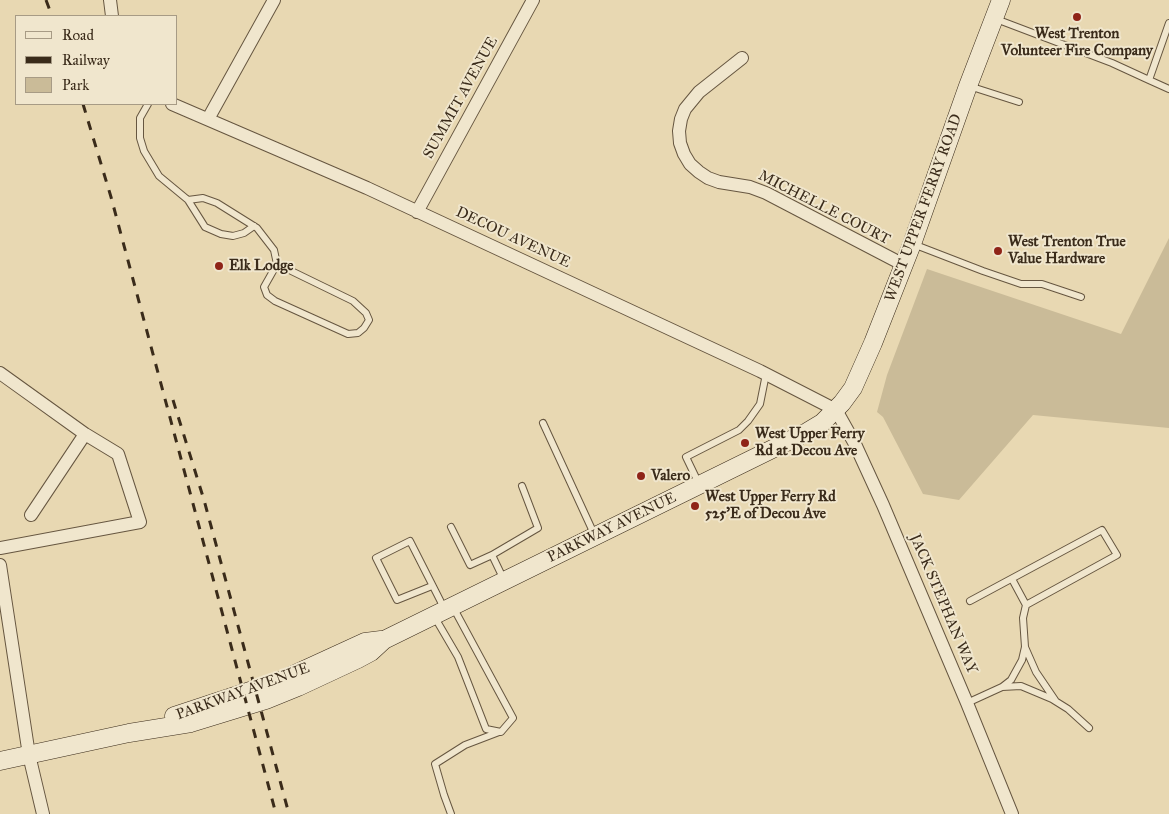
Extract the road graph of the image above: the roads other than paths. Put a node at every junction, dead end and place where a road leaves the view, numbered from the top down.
1 (110, 0) edge
2 (274, 0) edge
3 (533, 0) edge
4 (1001, 0) edge
5 (112, 15) edge
6 (995, 18) junction
7 (1169, 23) edge
8 (742, 58) dead end
9 (1149, 80) junction
10 (968, 86) junction
11 (1169, 89) edge
12 (1019, 102) dead end
13 (147, 105) edge
14 (174, 105) edge
15 (208, 119) junction
16 (188, 200) junction
17 (417, 212) junction
18 (254, 226) junction
19 (912, 244) junction
20 (277, 264) junction
21 (904, 265) junction
22 (1081, 297) dead end
23 (0, 373) edge
24 (766, 374) junction
25 (836, 410) junction
26 (542, 423) dead end
27 (86, 434) junction
28 (699, 485) junction
29 (522, 486) dead end
30 (31, 515) dead end
31 (451, 528) dead end
32 (595, 536) junction
33 (0, 548) edge
34 (492, 555) junction
35 (0, 565) edge
36 (1012, 579) junction
37 (504, 581) junction
38 (432, 586) junction
39 (970, 601) dead end
40 (1026, 605) junction
41 (444, 610) junction
42 (1025, 647) junction
43 (1002, 688) junction
44 (1056, 702) junction
45 (967, 703) junction
46 (1089, 728) dead end
47 (501, 732) junction
48 (29, 755) junction
49 (0, 761) edge
50 (44, 814) edge
51 (451, 814) edge
52 (1012, 814) edge

1 - 5 street
2 - 15 street
3 - 17 street, SUMMIT AVENUE
4 - 6 main road, WEST UPPER FERRY ROAD
6 - 9 lane
6 - 10 main road, WEST UPPER FERRY ROAD
7 - 9 lane
8 - 21 street, MICHELLE COURT
9 - 11 lane
10 - 12 lane
10 - 19 main road, WEST UPPER FERRY ROAD
13 - 16 lane
14 - 15 street, DECOU AVENUE
15 - 17 street, DECOU AVENUE
16 - 18 lane
16 - 18 lane
17 - 24 street, DECOU AVENUE
18 - 20 lane
19 - 21 main road, WEST UPPER FERRY ROAD
19 - 22 lane
20 - 20 lane
21 - 25 main road, WEST UPPER FERRY ROAD
23 - 27 street
24 - 25 street, DECOU AVENUE
24 - 28 lane
25 - 28 main road, PARKWAY AVENUE
25 - 45 street, JACK STEPHAN WAY
26 - 32 lane
27 - 30 street
27 - 33 street
28 - 32 main road, PARKWAY AVENUE
29 - 34 lane
31 - 34 lane
32 - 37 main road, PARKWAY AVENUE
34 - 37 lane
35 - 48 street
36 - 39 lane
36 - 40 lane
36 - 40 lane
37 - 41 main road, PARKWAY AVENUE
38 - 38 lane
38 - 41 lane
40 - 42 lane
41 - 47 lane
41 - 47 lane
41 - 48 main road, PARKWAY AVENUE
42 - 43 lane
42 - 44 lane
43 - 44 lane
43 - 45 lane
44 - 46 lane
45 - 52 street, JACK STEPHAN WAY
47 - 51 lane
48 - 49 main road, PARKWAY AVENUE
48 - 50 street

